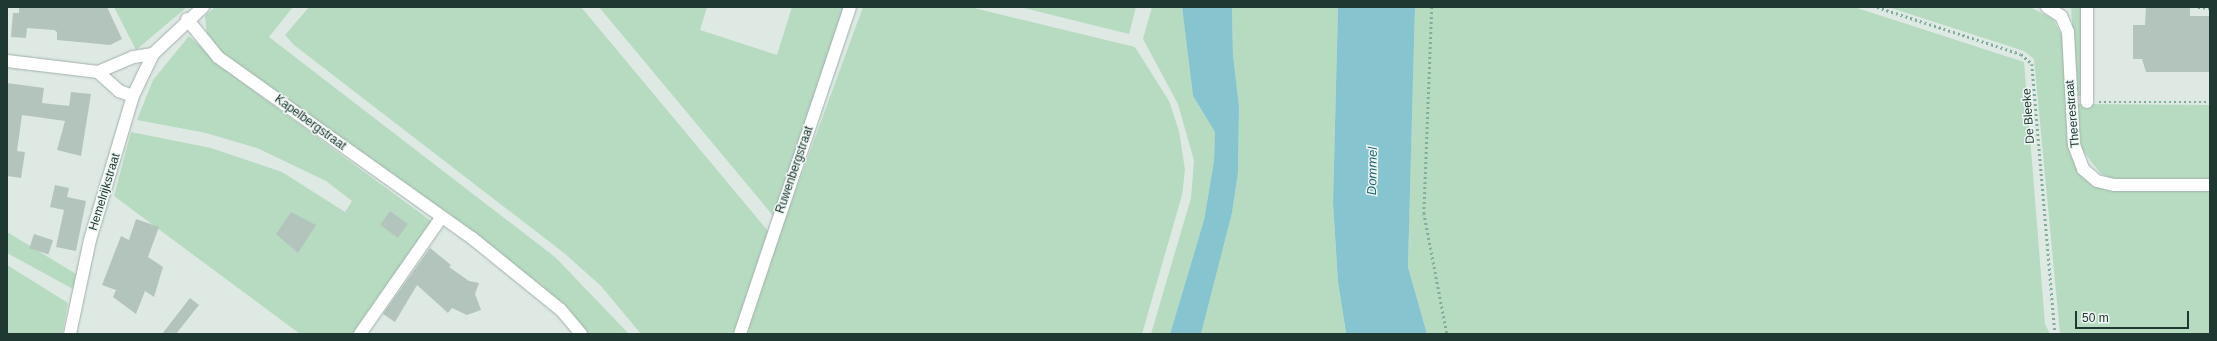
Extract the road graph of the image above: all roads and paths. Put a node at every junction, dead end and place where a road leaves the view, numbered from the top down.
1 (203, 7) edge
2 (850, 7) edge
3 (1432, 7) edge
4 (1877, 7) edge
5 (2047, 7) edge
6 (2087, 7) edge
7 (2198, 7) edge
8 (2210, 8) edge
9 (187, 20) junction
10 (153, 54) junction
11 (7, 61) edge
12 (98, 72) junction
13 (133, 96) junction
14 (2087, 102) joint
15 (2210, 102) edge
16 (2210, 185) edge
17 (442, 218) junction
18 (70, 334) edge
19 (360, 334) edge
20 (581, 334) edge
21 (740, 334) edge
22 (1447, 334) edge
23 (2055, 334) edge

1 - 9 street
2 - 21 street, Ruwenbergstraat
3 - 22 path
4 - 23 path, De Bleeke
5 - 16 street, Theerestraat
6 - 14 street, Theerestraat
7 - 8 path
9 - 10 street
9 - 17 street, Kapelbergstraat
10 - 12 street
10 - 13 street, Hemelrijkstraat
11 - 12 street
12 - 13 street
13 - 18 street, Hemelrijkstraat
14 - 15 path
17 - 19 street
17 - 20 street, Kapelbergstraat

